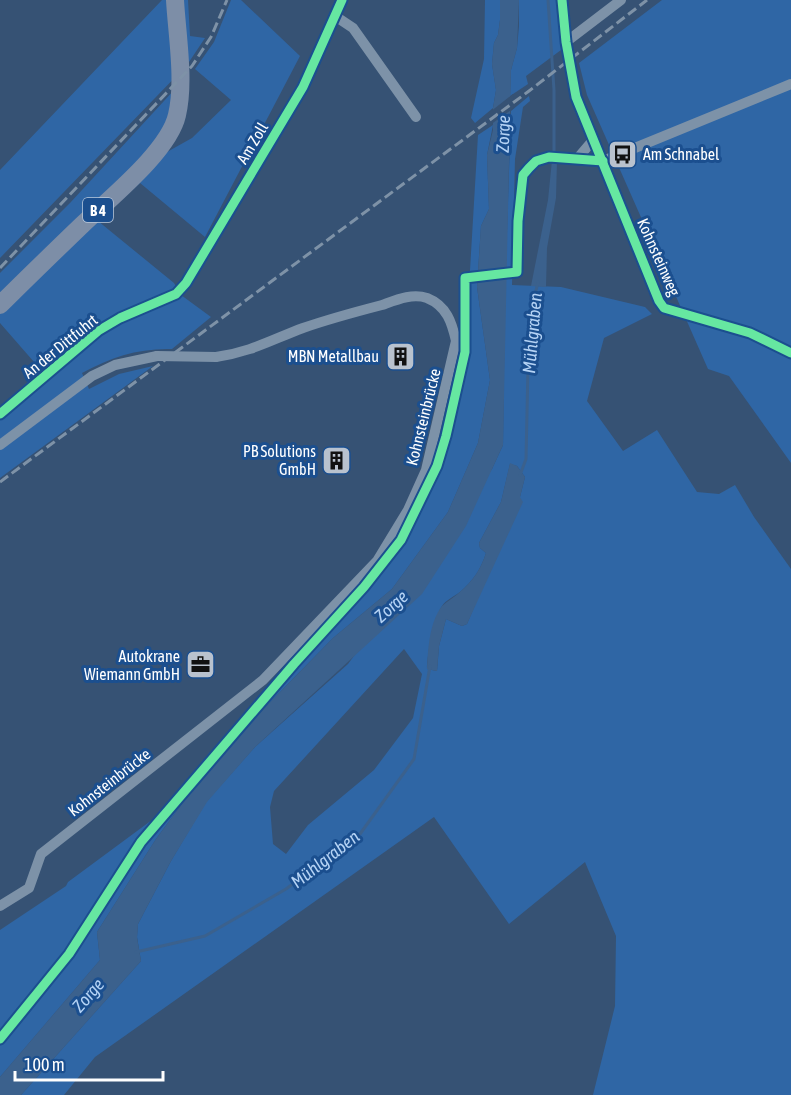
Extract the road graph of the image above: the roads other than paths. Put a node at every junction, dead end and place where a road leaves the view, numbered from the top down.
1 (175, 0) edge
2 (342, 0) edge
3 (562, 0) edge
4 (621, 0) edge
5 (335, 16) junction
6 (566, 42) junction
7 (791, 84) edge
8 (416, 117) dead end
9 (594, 139) junction
10 (577, 159) junction
11 (603, 161) junction
12 (517, 272) dead end
13 (176, 294) joint
14 (0, 305) edge
15 (791, 353) edge
16 (0, 414) edge
17 (0, 445) edge
18 (0, 906) edge

1 - 14 main road, B 4
2 - 5 street, Am Zoll
3 - 6 street, Kohnsteinweg
4 - 6 street
5 - 8 street
5 - 13 street, Am Zoll
6 - 9 street, Kohnsteinweg
7 - 11 street
9 - 10 street
9 - 11 street, Kohnsteinweg
10 - 11 street
10 - 12 street
11 - 15 street, Kohnsteinweg
13 - 16 street, An der Dittfuhrt
17 - 18 street, Kohnsteinbrücke, bridge

